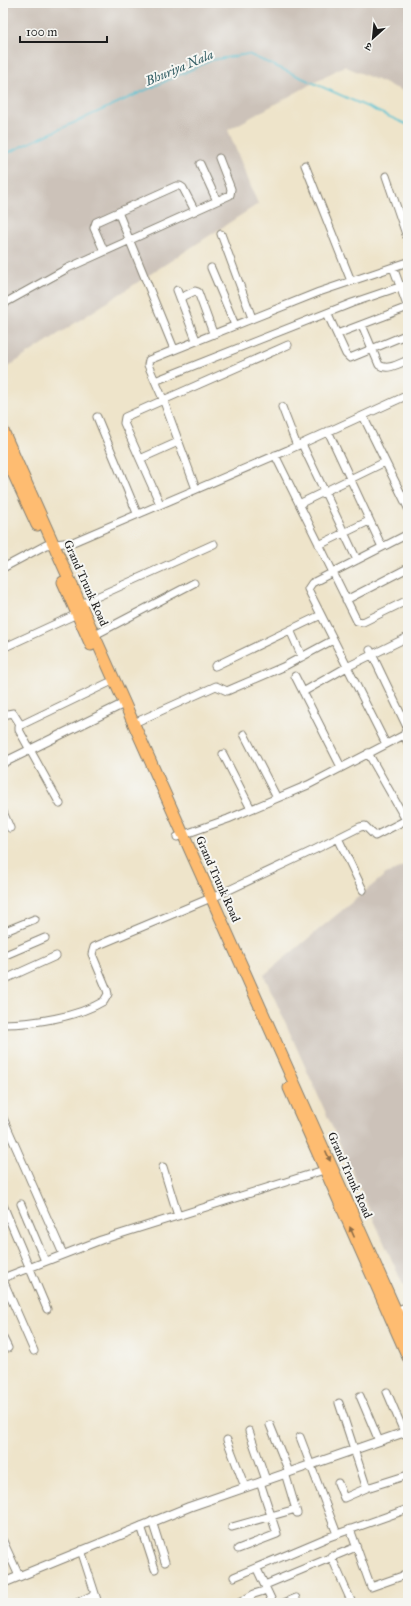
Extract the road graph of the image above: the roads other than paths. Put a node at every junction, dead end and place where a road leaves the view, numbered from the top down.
1 (219, 158) dead end
2 (200, 164) dead end
3 (305, 165) dead end
4 (386, 176) dead end
5 (217, 201) junction
6 (195, 211) junction
7 (118, 212) junction
8 (221, 234) dead end
9 (129, 240) junction
10 (408, 240) edge
11 (104, 251) junction
12 (408, 262) edge
13 (393, 267) junction
14 (211, 268) dead end
15 (351, 281) junction
16 (408, 284) edge
17 (400, 287) junction
18 (177, 290) dead end
19 (180, 298) junction
20 (3, 304) edge
21 (408, 308) edge
22 (327, 313) junction
23 (252, 318) junction
24 (235, 325) junction
25 (362, 325) junction
26 (213, 333) junction
27 (337, 334) junction
28 (408, 334) edge
29 (196, 340) junction
30 (288, 345) dead end
31 (174, 349) junction
32 (372, 350) junction
33 (408, 360) edge
34 (155, 381) junction
35 (408, 394) edge
36 (163, 399) junction
37 (282, 407) dead end
38 (363, 416) junction
39 (97, 418) dead end
40 (3, 431) edge
41 (328, 431) junction
42 (178, 442) junction
43 (299, 445) junction
44 (3, 451) edge
45 (275, 455) junction
46 (140, 459) junction
47 (385, 462) junction
48 (350, 480) junction
49 (196, 489) junction
50 (325, 492) junction
51 (160, 504) junction
52 (299, 504) junction
53 (408, 508) edge
54 (136, 513) junction
55 (369, 521) junction
56 (344, 533) junction
57 (408, 534) edge
58 (214, 544) dead end
59 (319, 545) junction
60 (50, 546) junction
61 (382, 547) junction
62 (357, 560) junction
63 (3, 568) edge
64 (408, 568) edge
65 (332, 572) junction
66 (194, 583) dead end
67 (346, 600) junction
68 (408, 600) edge
69 (79, 609) junction
70 (321, 615) junction
71 (290, 630) junction
72 (95, 634) junction
73 (408, 637) edge
74 (333, 640) junction
75 (3, 648) edge
76 (371, 652) junction
77 (302, 656) junction
78 (215, 666) dead end
79 (347, 667) junction
80 (295, 676) dead end
81 (108, 683) junction
82 (303, 692) junction
83 (122, 704) junction
84 (3, 715) edge
85 (134, 723) junction
86 (20, 724) junction
87 (244, 734) dead end
88 (404, 735) junction
89 (408, 743) edge
90 (386, 744) junction
91 (29, 749) junction
92 (368, 753) junction
93 (223, 754) dead end
94 (3, 763) edge
95 (341, 767) junction
96 (277, 798) junction
97 (60, 804) dead end
98 (251, 809) junction
99 (3, 812) edge
100 (407, 819) edge
101 (10, 828) dead end
102 (180, 836) junction
103 (338, 838) junction
104 (363, 890) dead end
105 (209, 899) junction
106 (214, 910) junction
107 (35, 918) dead end
108 (3, 932) edge
109 (45, 938) dead end
110 (3, 956) edge
111 (56, 956) dead end
112 (3, 980) edge
113 (3, 1024) edge
114 (3, 1118) edge
115 (163, 1167) dead end
116 (324, 1170) junction
117 (22, 1204) dead end
118 (3, 1205) edge
119 (178, 1216) junction
120 (63, 1254) junction
121 (45, 1261) junction
122 (28, 1267) junction
123 (3, 1279) edge
124 (408, 1306) edge
125 (47, 1309) dead end
126 (396, 1311) junction
127 (3, 1338) edge
128 (408, 1338) edge
129 (8, 1348) dead end
130 (34, 1351) dead end
131 (408, 1357) edge
132 (388, 1392) dead end
133 (360, 1396) dead end
134 (339, 1403) dead end
135 (270, 1425) dead end
136 (249, 1432) dead end
137 (406, 1432) edge
138 (300, 1437) dead end
139 (227, 1440) dead end
140 (379, 1441) junction
141 (354, 1450) junction
142 (311, 1465) junction
143 (287, 1473) junction
144 (408, 1475) edge
145 (263, 1481) junction
146 (338, 1483) dead end
147 (245, 1487) junction
148 (369, 1487) junction
149 (408, 1509) edge
150 (271, 1516) junction
151 (152, 1521) junction
152 (141, 1526) junction
153 (232, 1527) dead end
154 (350, 1529) junction
155 (337, 1534) junction
156 (3, 1541) edge
157 (356, 1547) junction
158 (238, 1549) dead end
159 (81, 1550) junction
160 (331, 1556) junction
161 (165, 1562) dead end
162 (155, 1569) dead end
163 (257, 1569) junction
164 (408, 1574) edge
165 (19, 1576) junction
166 (234, 1577) dead end
167 (3, 1583) edge
168 (266, 1587) junction
169 (95, 1594) junction
170 (296, 1598) dead end
171 (77, 1603) edge
172 (98, 1603) edge
173 (239, 1603) edge
174 (273, 1603) edge
175 (284, 1603) edge
176 (352, 1603) edge

1 - 5 street
2 - 5 street
3 - 15 street
4 - 10 street
5 - 6 street
6 - 7 street
6 - 9 street
7 - 9 street
7 - 11 street
8 - 23 street
9 - 11 street
9 - 31 street
11 - 20 street
12 - 13 street
13 - 15 street
13 - 17 street
14 - 24 street
15 - 23 street
16 - 17 street
17 - 21 street
17 - 22 street
18 - 19 street
19 - 26 street
19 - 29 street
21 - 25 street
22 - 27 street
22 - 34 street
23 - 24 street
24 - 26 street
25 - 27 street
25 - 32 street
26 - 29 street
27 - 32 street
28 - 32 street
29 - 31 street
30 - 36 street
31 - 34 street
32 - 33 street
34 - 36 street
35 - 38 street
36 - 42 street
36 - 46 street
37 - 43 street
38 - 41 street
38 - 47 street
39 - 54 street
40 - 60 highway, Grand Trunk Road
41 - 43 street
41 - 48 street
42 - 46 street
42 - 49 street
43 - 45 street
43 - 50 street
44 - 60 highway, Grand Trunk Road
45 - 49 street
45 - 52 street
46 - 51 street
47 - 48 street
47 - 53 street
48 - 50 street
48 - 55 street
49 - 51 street
50 - 52 street
50 - 56 street
51 - 54 street
52 - 59 street
54 - 60 street
55 - 56 street
55 - 61 street
56 - 59 street
56 - 62 street
57 - 61 street
58 - 69 street
59 - 65 street
60 - 63 street
60 - 69 highway, Grand Trunk Road
61 - 62 street
62 - 65 street
64 - 67 street
65 - 67 street
65 - 70 street
66 - 72 street
67 - 68 street
69 - 72 highway, Grand Trunk Road
69 - 75 street
69 - 81 highway, Grand Trunk Road
70 - 71 street
70 - 74 street
71 - 77 street
71 - 78 street
72 - 83 highway, Grand Trunk Road
73 - 76 street
74 - 77 street
74 - 79 street
76 - 79 street
76 - 88 street
77 - 85 street
79 - 82 street
79 - 90 street
80 - 82 street
81 - 83 highway, Grand Trunk Road
81 - 86 street
82 - 95 street
83 - 85 highway, Grand Trunk Road
83 - 91 street
83 - 102 highway, Grand Trunk Road
84 - 86 street
85 - 102 highway, Grand Trunk Road
86 - 91 street
87 - 96 street
88 - 89 street
88 - 90 street
90 - 92 street
91 - 94 street
91 - 97 street
92 - 95 street
92 - 100 street
93 - 98 street
95 - 96 street
96 - 98 street
98 - 102 street
99 - 101 street
100 - 103 street
102 - 105 highway, Grand Trunk Road
103 - 104 street
103 - 105 street
105 - 106 highway, Grand Trunk Road
105 - 113 street
106 - 116 highway, Grand Trunk Road
106 -> 126 highway, Grand Trunk Road
107 - 108 street
109 - 110 street
111 - 112 street
114 - 120 street
115 - 119 street
116 - 119 street
131 -> 116 highway, Grand Trunk Road
117 - 121 street
118 - 122 street
119 - 120 street
120 - 121 street
121 - 122 street
122 - 123 street
122 - 125 street
123 - 130 street
124 - 126 street
126 - 128 highway, Grand Trunk Road
127 - 129 street
132 - 137 street
133 - 140 street
134 - 141 street
135 - 143 street
136 - 145 street
137 - 140 street
138 - 142 street
139 - 147 street
140 - 141 street
141 - 142 street
141 - 148 street
142 - 143 street
142 - 155 street
143 - 145 street
143 - 150 street
144 - 148 street
145 - 147 street
145 - 150 street
146 - 148 street
147 - 151 street
149 - 154 street
150 - 153 street
150 - 158 street
151 - 152 street
151 - 161 street
152 - 159 street
152 - 162 street
154 - 155 street
154 - 157 street
155 - 163 street
156 - 165 street
157 - 160 street
157 - 164 street
159 - 165 street
159 - 169 street
160 - 168 street
160 - 176 street
163 - 166 street
163 - 168 street
165 - 167 street
168 - 173 street
168 - 174 street
169 - 171 street
169 - 172 street
170 - 175 street

